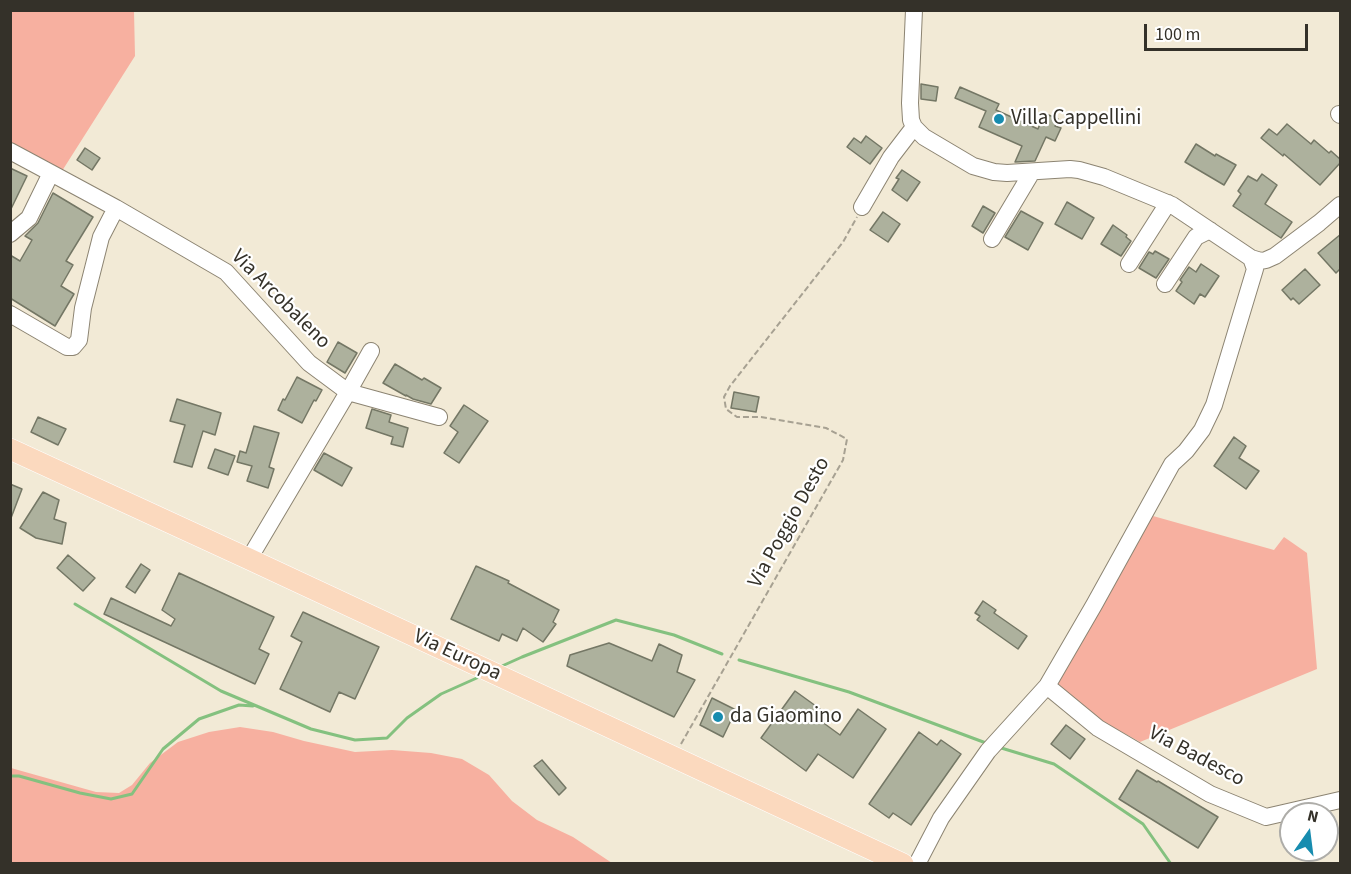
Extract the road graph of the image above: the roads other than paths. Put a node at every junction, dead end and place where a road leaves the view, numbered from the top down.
1 (914, 10) edge
2 (914, 127) junction
3 (10, 151) edge
4 (1035, 171) junction
5 (51, 173) junction
6 (1168, 203) junction
7 (1341, 205) edge
8 (862, 207) road end
9 (116, 208) junction
10 (1210, 230) junction
11 (10, 234) edge
12 (996, 238) dead end
13 (1251, 258) junction
14 (1129, 264) dead end
15 (1166, 284) dead end
16 (10, 314) edge
17 (371, 351) dead end
18 (348, 393) junction
19 (440, 417) dead end
20 (10, 449) edge
21 (249, 559) junction
22 (1047, 686) junction
23 (1341, 800) edge
24 (903, 864) edge
25 (917, 864) edge

1 - 2 street
2 - 4 street
2 - 8 street
3 - 5 street, Via Arcobaleno
4 - 6 street
4 - 12 street
5 - 9 street, Via Arcobaleno
5 - 11 street
6 - 10 street
6 - 14 street
7 - 13 street
9 - 16 street
9 - 18 street, Via Arcobaleno
10 - 13 street
10 - 15 street
13 - 22 street
17 - 18 street
18 - 19 street, Via Arcobaleno
18 - 21 street
20 - 21 main road, Via Europa
21 - 24 main road, Via Europa
22 - 23 street, Via Badesco
22 - 25 street

